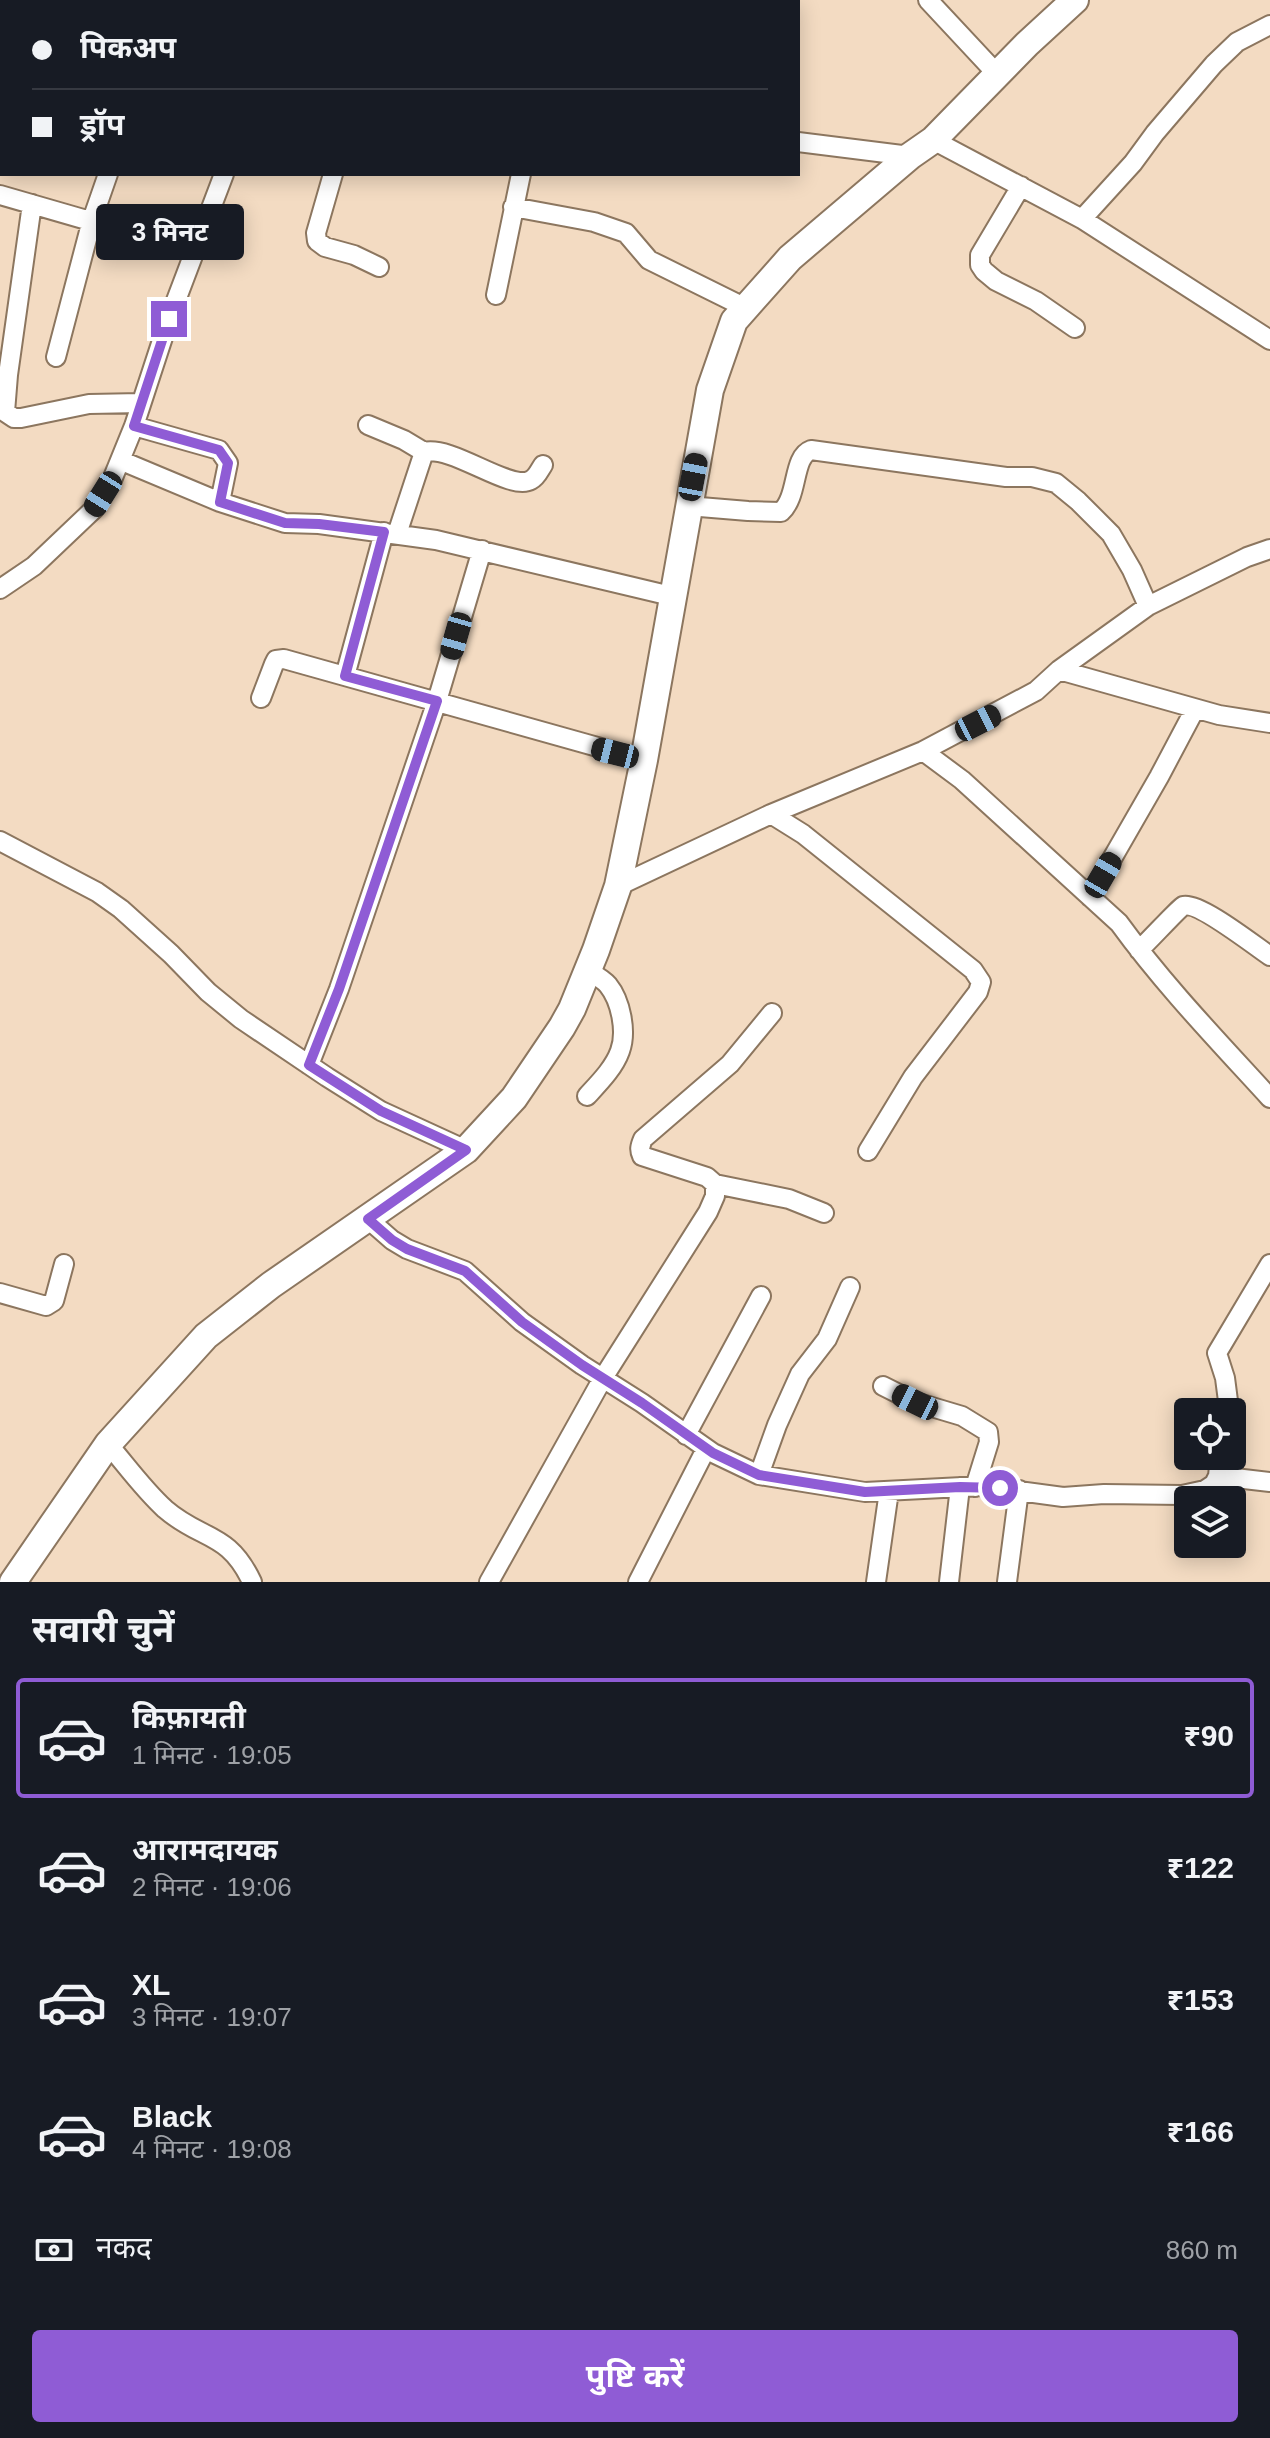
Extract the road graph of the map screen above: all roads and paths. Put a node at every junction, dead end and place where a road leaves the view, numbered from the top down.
1 (928, 0) edge
2 (1075, 0) edge
3 (1270, 25) edge
4 (997, 74) junction
5 (933, 140) junction
6 (800, 142) edge
7 (910, 156) junction
8 (107, 176) edge
9 (223, 176) edge
10 (332, 176) edge
11 (521, 176) edge
12 (1021, 186) junction
13 (0, 195) edge
14 (32, 204) junction
15 (513, 207) junction
16 (1082, 219) junction
17 (92, 220) junction
18 (194, 251) junction
19 (379, 267) dead end
20 (496, 295) dead end
21 (746, 308) junction
22 (1075, 328) dead end
23 (1270, 340) edge
24 (56, 357) dead end
25 (141, 403) junction
26 (368, 425) dead end
27 (134, 426) junction
28 (424, 452) junction
29 (122, 461) junction
30 (543, 465) dead end
31 (220, 502) junction
32 (688, 506) junction
33 (390, 533) junction
34 (1270, 549) edge
35 (482, 550) junction
36 (0, 589) edge
37 (671, 596) junction
38 (1148, 606) junction
39 (1059, 670) junction
40 (345, 676) junction
41 (261, 698) dead end
42 (437, 701) junction
43 (1195, 709) junction
44 (1270, 723) edge
45 (923, 751) junction
46 (644, 760) junction
47 (771, 814) junction
48 (0, 841) edge
49 (618, 886) junction
50 (1090, 897) junction
51 (1139, 950) junction
52 (1270, 956) edge
53 (588, 971) junction
54 (772, 1013) dead end
55 (309, 1065) junction
56 (587, 1096) dead end
57 (1270, 1098) edge
58 (466, 1150) junction
59 (868, 1151) dead end
60 (715, 1184) junction
61 (824, 1213) dead end
62 (368, 1219) junction
63 (64, 1264) dead end
64 (1270, 1264) edge
65 (850, 1287) dead end
66 (0, 1293) edge
67 (761, 1296) dead end
68 (603, 1378) junction
69 (883, 1386) dead end
70 (1228, 1398) edge
71 (686, 1435) junction
72 (108, 1444) junction
73 (706, 1449) junction
74 (1219, 1470) edge
75 (759, 1475) junction
76 (1218, 1476) junction
77 (1270, 1482) edge
78 (967, 1487) junction
79 (1019, 1490) junction
80 (889, 1491) junction
81 (638, 1581) edge
82 (13, 1582) edge
83 (252, 1582) edge
84 (489, 1582) edge
85 (876, 1582) edge
86 (949, 1582) edge
87 (1007, 1582) edge

1 - 4 street
2 - 4 main road
3 - 16 street
4 - 5 main road
5 - 7 main road
5 - 12 street
6 - 7 street
7 - 21 main road
8 - 17 street
9 - 18 street
10 - 19 street
11 - 15 street
12 - 16 street
12 - 22 street
13 - 14 street
14 - 17 street
14 - 25 street
15 - 20 street
15 - 21 street
16 - 23 street
17 - 18 street
17 - 24 street
18 - 25 street
21 - 32 main road
25 - 27 street
26 - 28 street
27 - 29 street
27 - 31 street
28 - 30 street
28 - 33 street
29 - 31 street
29 - 36 street
31 - 33 street
32 - 37 main road
32 - 38 street
33 - 35 street
33 - 40 street
34 - 38 street
35 - 37 street
35 - 42 street
37 - 46 main road
38 - 39 street
39 - 43 street
39 - 45 street
40 - 41 street
40 - 42 street
42 - 46 street
42 - 55 street
43 - 44 street
43 - 50 street
45 - 47 street
45 - 50 street
46 - 49 main road
47 - 49 street
47 - 59 street
48 - 55 street
49 - 53 main road
50 - 51 street
51 - 52 street
51 - 57 street
53 - 56 street
53 - 58 main road
54 - 60 street
55 - 58 street
58 - 62 main road
60 - 61 street
60 - 68 street
62 - 68 street
62 - 72 main road
63 - 66 street
64 - 70 street
65 - 75 street
67 - 71 street
68 - 71 street
68 - 84 street
69 - 78 street
71 - 73 street
72 - 82 main road
72 - 83 street
73 - 75 street
73 - 81 street
74 - 76 street
75 - 80 street
76 - 77 street
76 - 79 street
78 - 79 street
78 - 80 street
78 - 86 street
79 - 87 street
80 - 85 street

